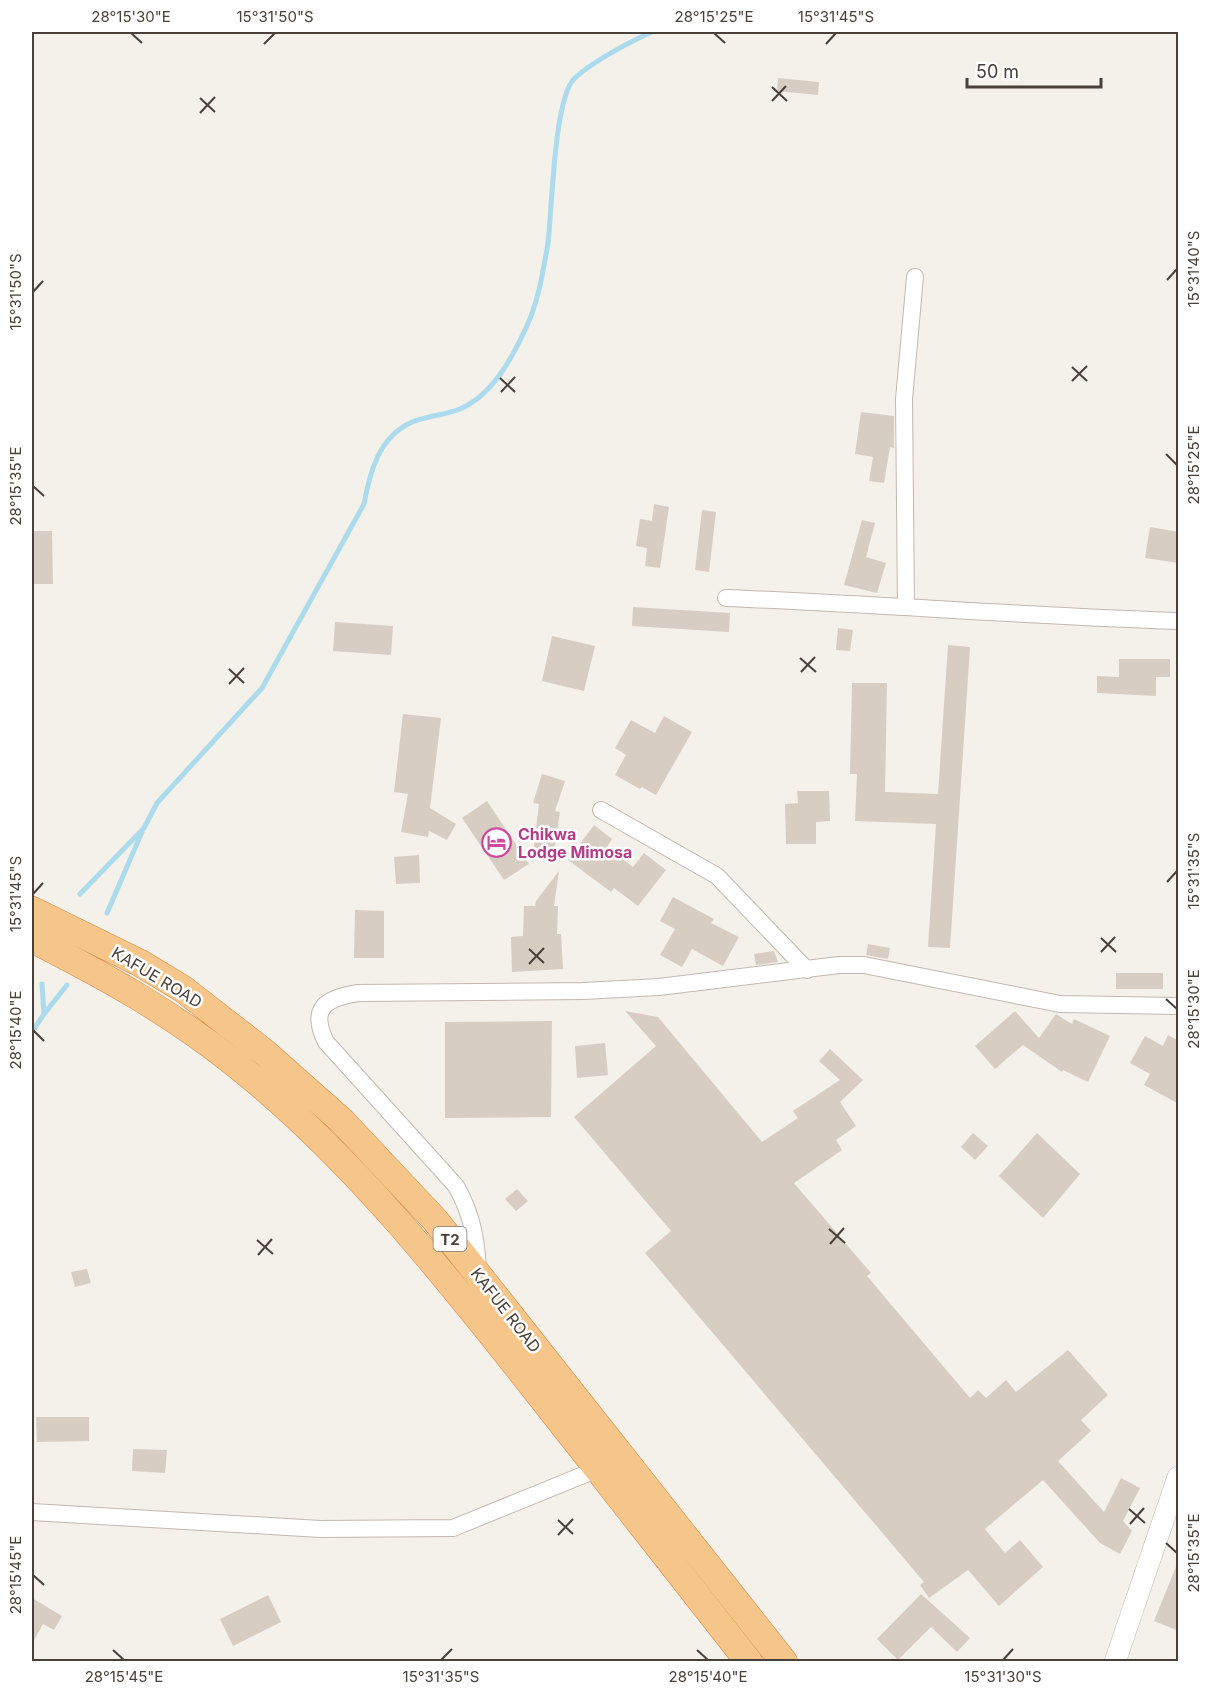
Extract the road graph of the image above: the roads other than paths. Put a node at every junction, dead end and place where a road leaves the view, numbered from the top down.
1 (915, 277) dead end
2 (726, 598) dead end
3 (906, 607) junction
4 (1179, 621) edge
5 (601, 810) dead end
6 (32, 910) edge
7 (32, 939) edge
8 (807, 970) junction
9 (1179, 1006) edge
10 (478, 1274) junction
11 (598, 1469) junction
12 (1179, 1477) edge
13 (32, 1512) edge
14 (749, 1662) edge
15 (784, 1662) edge
16 (1114, 1662) edge

1 - 3 street
2 - 3 street
3 - 4 street
5 - 8 street
6 - 10 highway, KAFUE ROAD / T2
7 - 11 highway, KAFUE ROAD / T2
8 - 9 street
8 - 10 street
10 - 15 highway, KAFUE ROAD / T2
11 - 13 street
11 - 14 highway, KAFUE ROAD / T2
12 - 16 street

